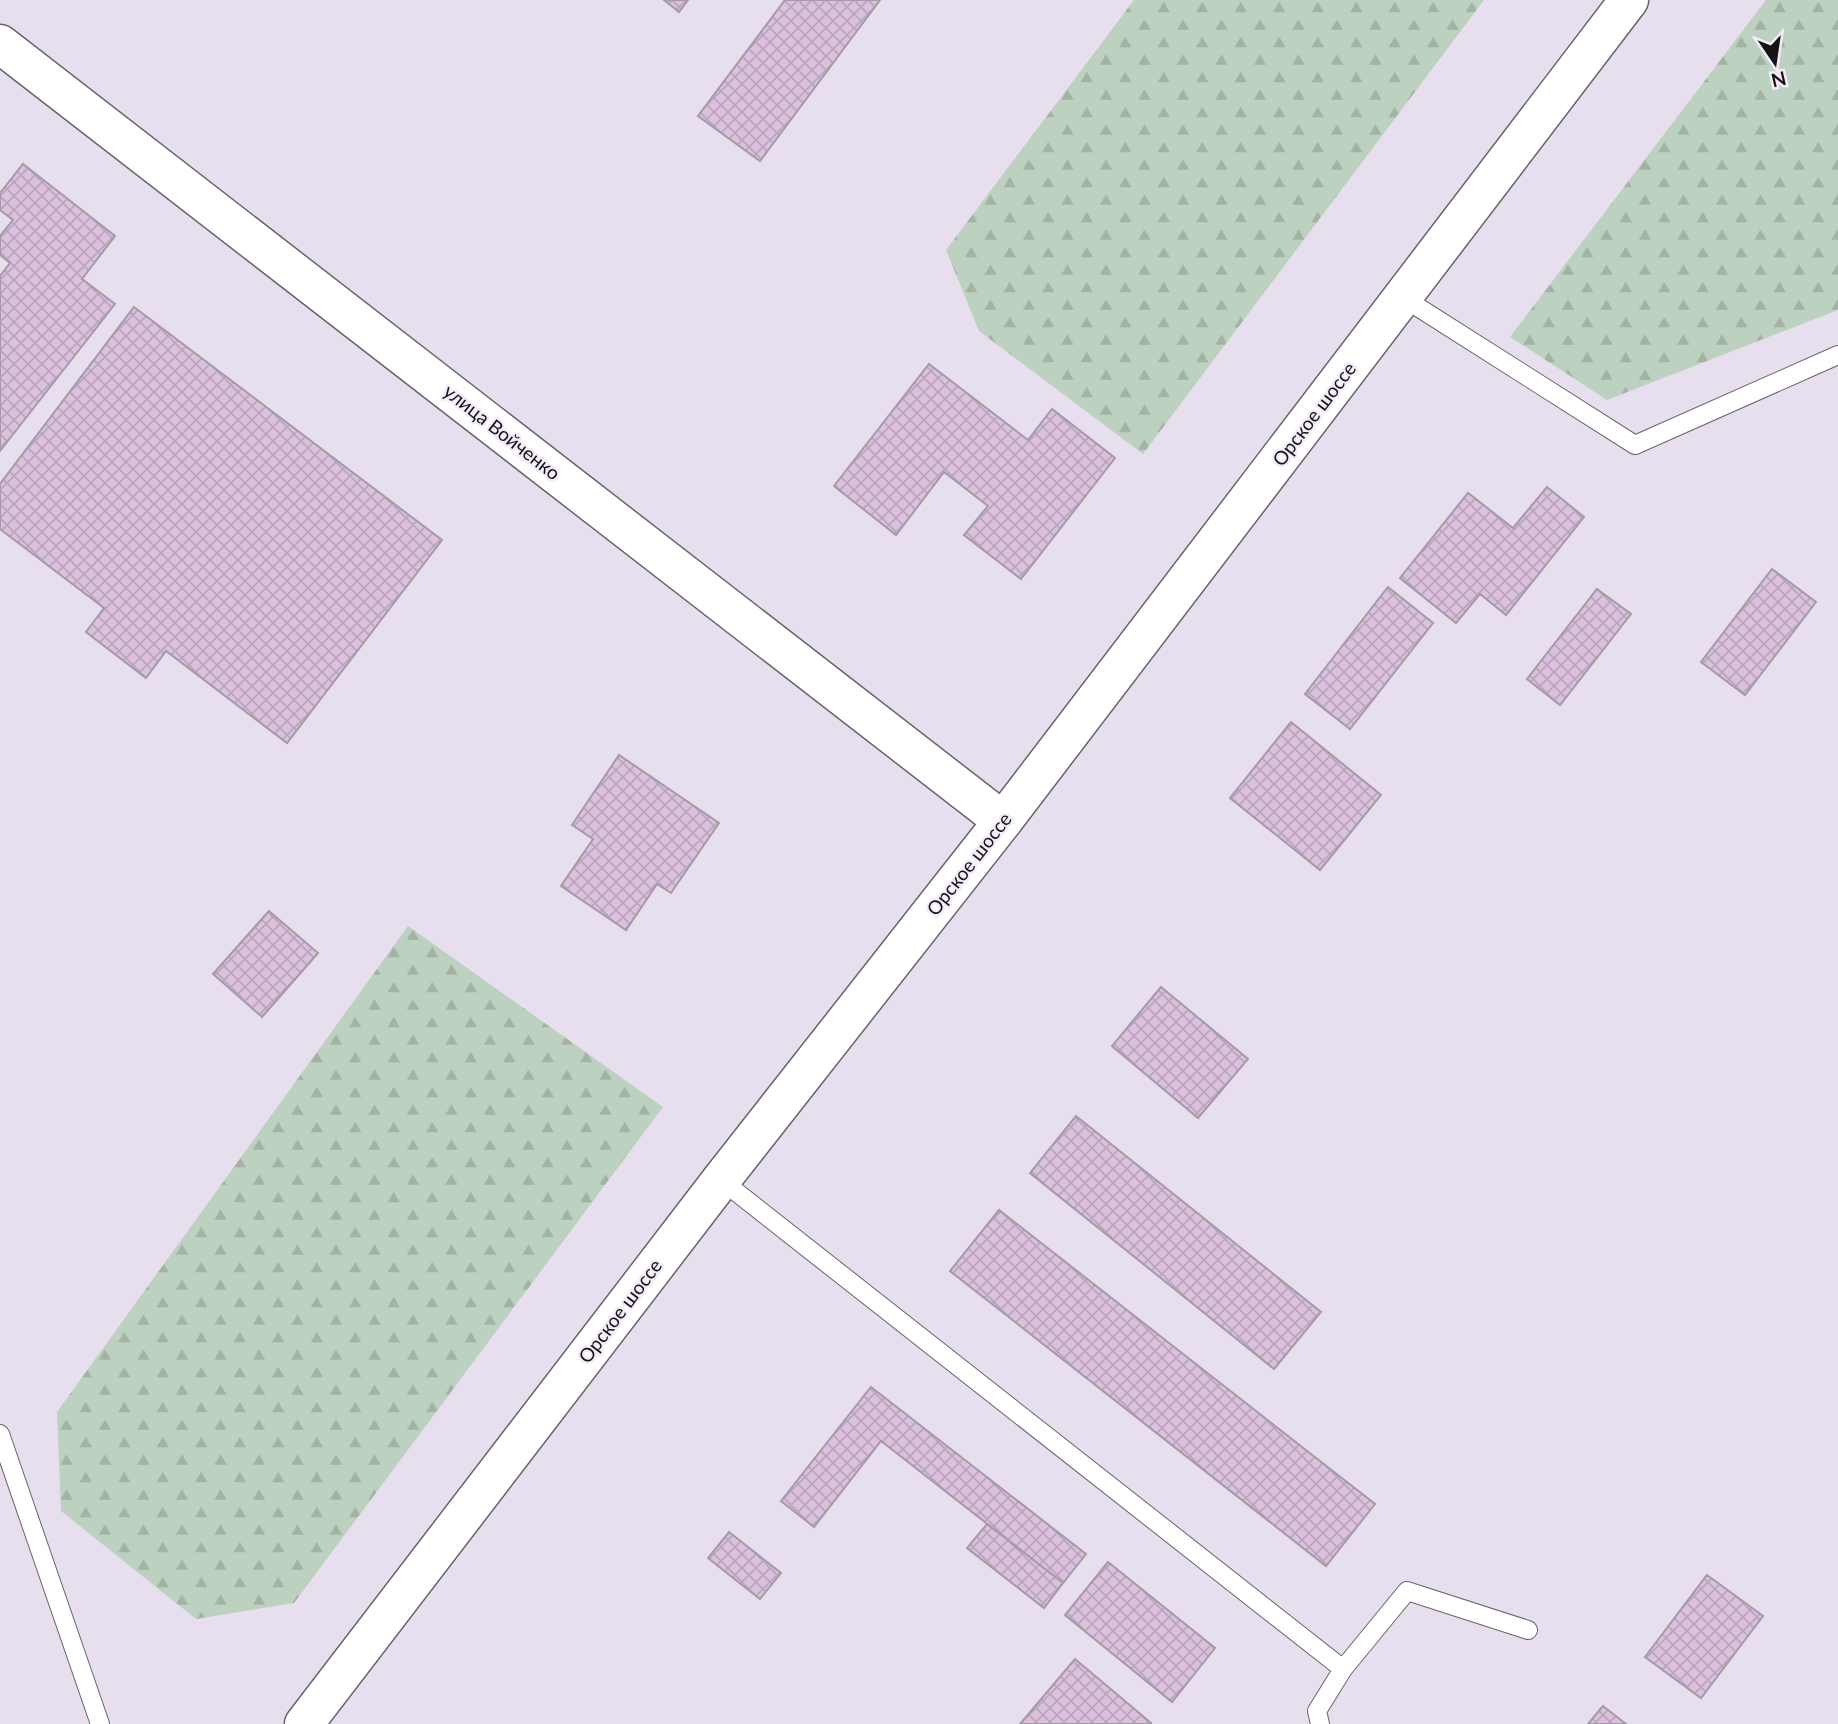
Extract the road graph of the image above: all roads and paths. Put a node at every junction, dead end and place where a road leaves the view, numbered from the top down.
1 (1629, 0) edge
2 (0, 44) edge
3 (1402, 297) junction
4 (1838, 355) edge
5 (1003, 821) junction
6 (721, 1180) junction
7 (0, 1434) edge
8 (1528, 1630) dead end
9 (1343, 1669) junction
10 (100, 1724) edge
11 (304, 1724) edge
12 (1320, 1724) edge

1 - 3 main road, Орское шоссе
2 - 5 main road, улица Войченко
3 - 4 lane
3 - 5 main road, Орское шоссе
5 - 6 main road, Орское шоссе
6 - 9 lane
6 - 11 main road, Орское шоссе
7 - 10 lane
8 - 9 lane
9 - 12 lane

